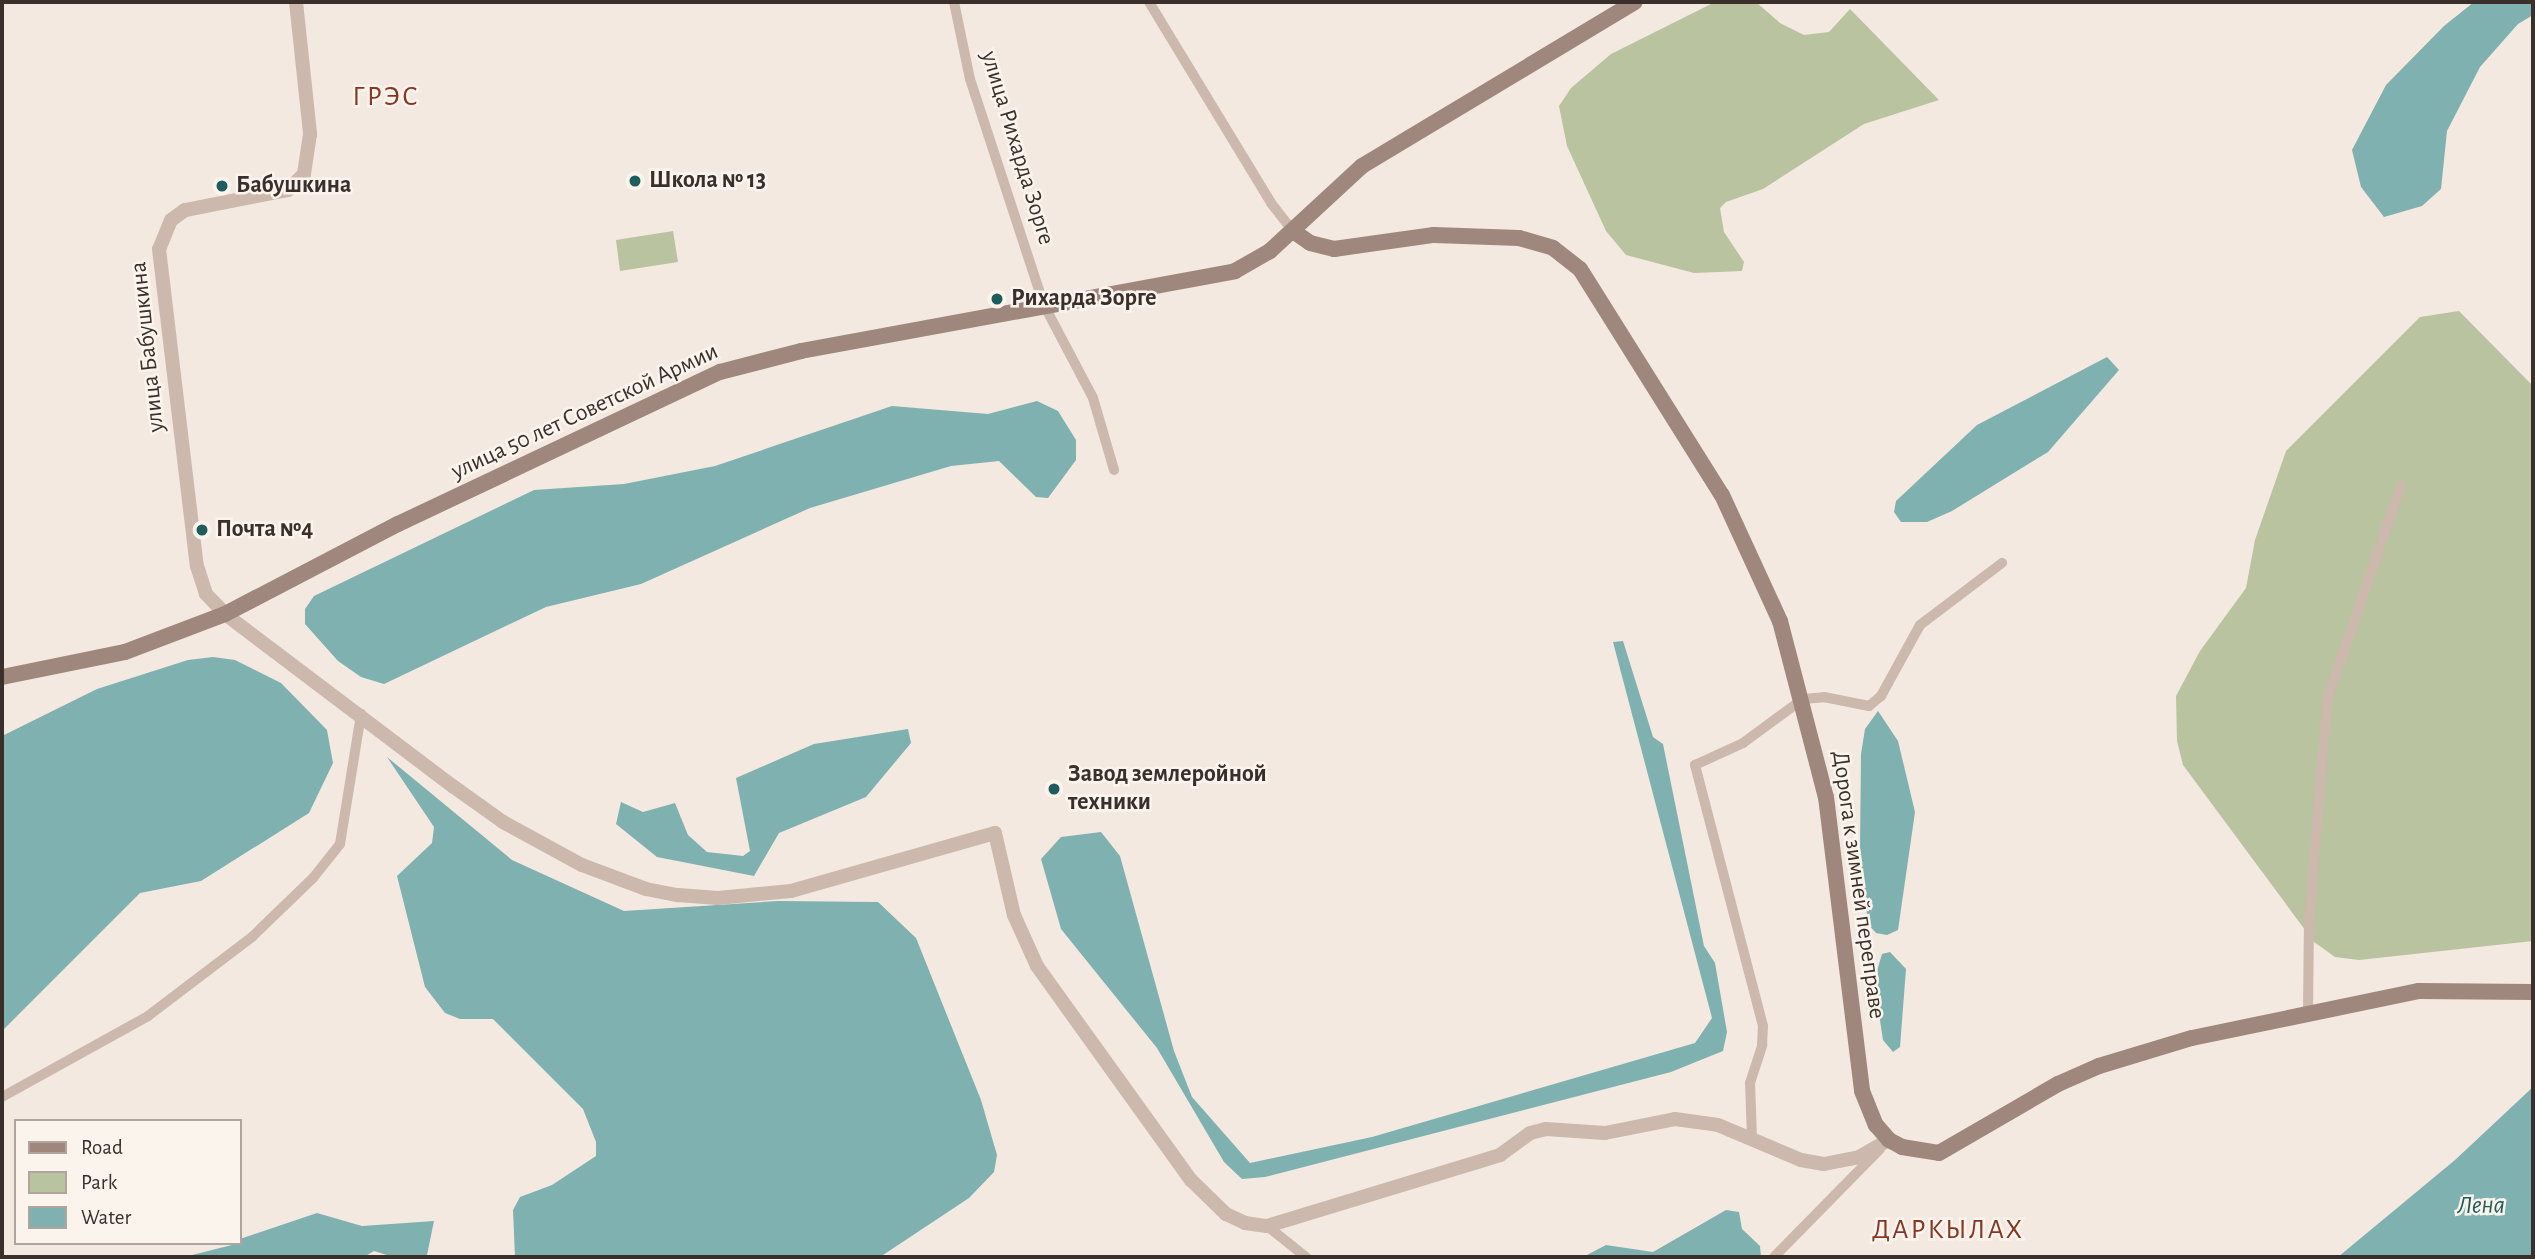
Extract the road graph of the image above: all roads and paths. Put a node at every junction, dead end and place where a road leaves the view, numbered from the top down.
1 (296, 2) edge
2 (954, 2) edge
3 (1149, 2) edge
4 (1635, 2) edge
5 (1293, 231) junction
6 (1044, 305) junction
7 (1114, 470) dead end
8 (2401, 485) dead end
9 (2002, 563) dead end
10 (225, 614) junction
11 (2, 677) edge
12 (1803, 699) junction
13 (360, 714) junction
14 (2533, 992) edge
15 (2308, 1013) junction
16 (2, 1097) edge
17 (1752, 1139) junction
18 (1889, 1140) junction
19 (1266, 1226) junction
20 (1306, 1257) edge
21 (1774, 1257) edge

1 - 10 street, улица Бабушкина
2 - 6 street, улица Рихарда Зорге
3 - 5 street
4 - 5 main road, улица 50 лет Советской Армии
5 - 6 main road, улица 50 лет Советской Армии
5 - 12 main road, Дорога к зимней переправе
6 - 7 street, улица Рихарда Зорге
6 - 10 main road, улица 50 лет Советской Армии
8 - 15 street
9 - 12 street
10 - 11 main road, улица 50 лет Советской Армии
10 - 13 street, улица Бабушкина
12 - 17 street
12 - 18 main road, Дорога к зимней переправе
13 - 16 street
13 - 19 street, улица Бабушкина
14 - 15 main road
15 - 18 main road
17 - 18 street
17 - 19 street
18 - 21 street
19 - 20 street

